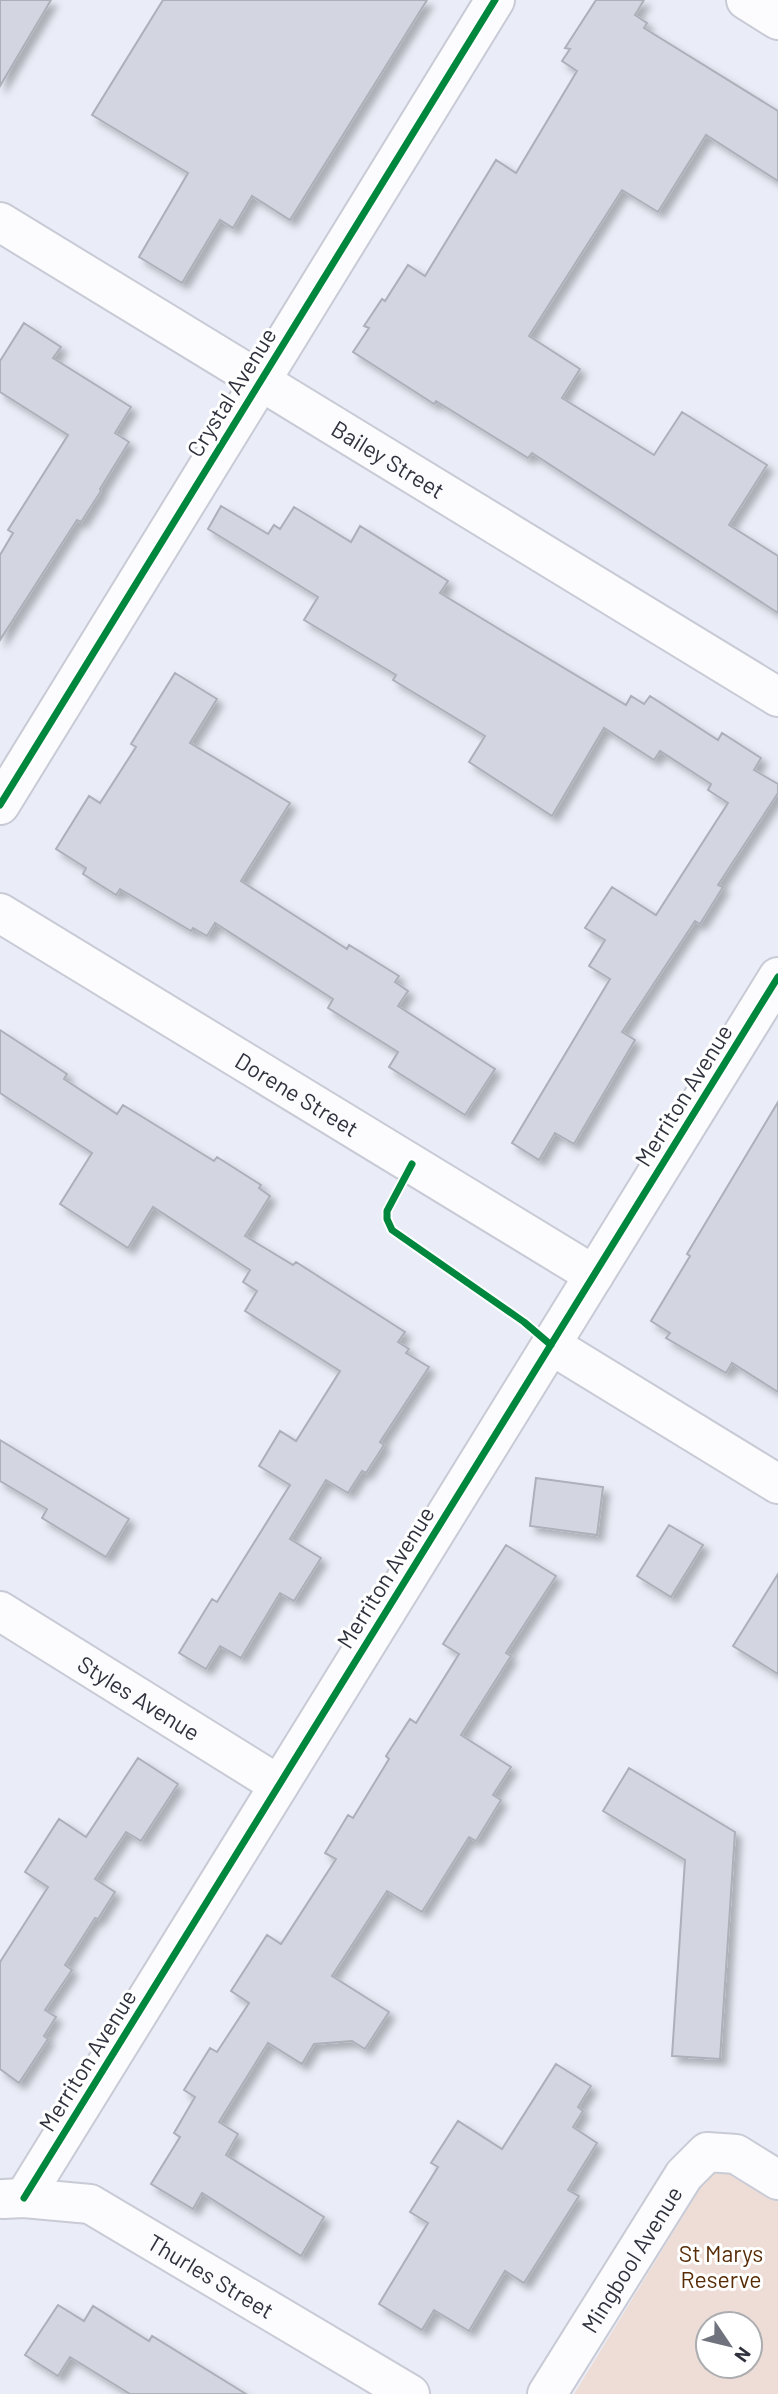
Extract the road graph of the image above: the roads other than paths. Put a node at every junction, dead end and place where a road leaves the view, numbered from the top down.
1 (495, 0) edge
2 (746, 0) edge
3 (778, 20) edge
4 (0, 222) edge
5 (260, 381) junction
6 (778, 697) edge
7 (0, 805) edge
8 (0, 912) edge
9 (778, 977) edge
10 (594, 1275) junction
11 (551, 1345) junction
12 (778, 1484) edge
13 (0, 1611) edge
14 (279, 1785) junction
15 (778, 2179) edge
16 (12, 2199) edge
17 (410, 2394) edge
18 (547, 2394) edge

1 - 5 street, Crystal Avenue
2 - 3 street
4 - 5 street, Bailey Street
5 - 6 street, Bailey Street
5 - 7 street, Crystal Avenue
8 - 10 street, Dorene Street
9 - 10 street, Merriton Avenue
10 - 11 street, Merriton Avenue
11 - 12 street
11 - 14 street, Merriton Avenue
13 - 14 street, Styles Avenue
14 - 16 street, Merriton Avenue
15 - 18 street, Mingbool Avenue
16 - 17 street, Thurles Street

